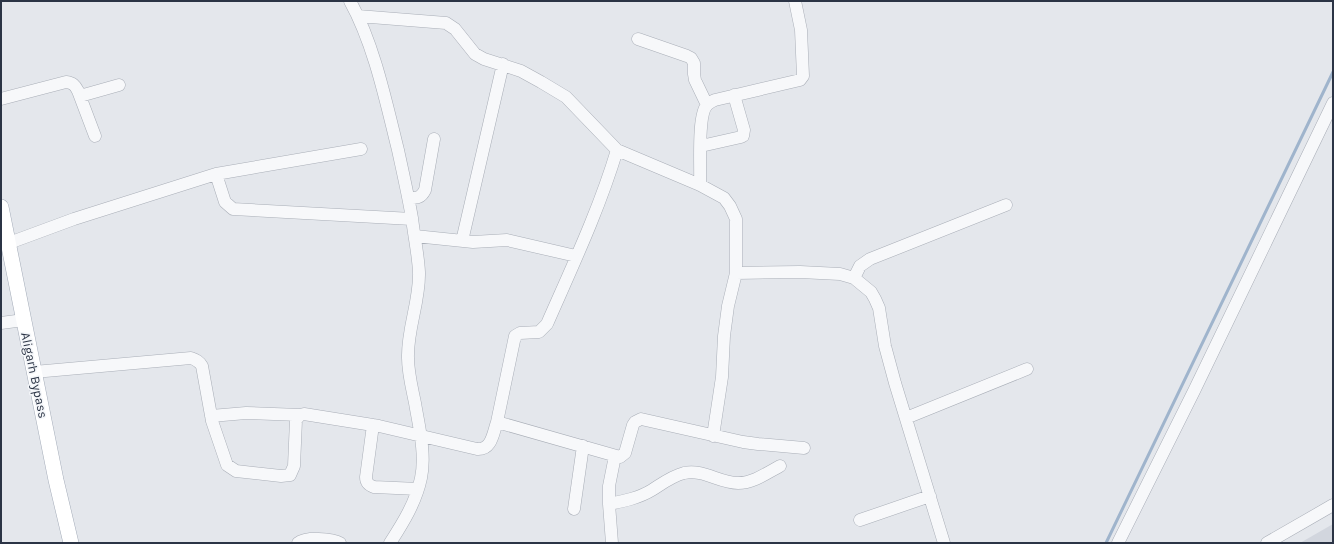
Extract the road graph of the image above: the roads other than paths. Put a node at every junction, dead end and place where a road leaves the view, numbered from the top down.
1 (350, 1) edge
2 (795, 1) edge
3 (358, 16) junction
4 (638, 39) dead end
5 (503, 64) junction
6 (119, 85) dead end
7 (734, 95) junction
8 (80, 96) junction
9 (1, 99) edge
10 (1333, 103) edge
11 (707, 105) junction
12 (96, 136) dead end
13 (434, 139) dead end
14 (701, 146) junction
15 (361, 149) dead end
16 (617, 150) junction
17 (216, 174) junction
18 (700, 185) junction
19 (409, 198) junction
20 (1006, 205) dead end
21 (1, 207) edge
22 (412, 219) junction
23 (415, 236) junction
24 (462, 241) junction
25 (9, 243) junction
26 (576, 256) junction
27 (736, 273) junction
28 (854, 278) junction
29 (24, 320) junction
30 (1, 323) edge
31 (1027, 369) dead end
32 (34, 372) junction
33 (300, 415) junction
34 (211, 416) junction
35 (906, 418) junction
36 (497, 422) junction
37 (373, 425) junction
38 (420, 436) junction
39 (713, 436) junction
40 (583, 446) junction
41 (804, 448) dead end
42 (615, 456) junction
43 (780, 466) dead end
44 (418, 489) junction
45 (930, 496) junction
46 (609, 504) junction
47 (1333, 505) edge
48 (574, 509) dead end
49 (860, 520) dead end
50 (71, 543) edge
51 (298, 543) edge
52 (340, 543) edge
53 (390, 543) edge
54 (612, 543) edge
55 (944, 543) edge
56 (1118, 543) edge
57 (1267, 543) edge

1 - 3 street
2 - 7 street
3 - 5 street
3 - 19 street
4 - 11 street
5 - 16 street
5 - 24 street
6 - 8 street
7 - 11 street
7 - 14 street
8 - 9 street
8 - 12 street
10 - 56 street
11 - 14 street
13 - 19 street
14 - 18 street
15 - 17 street
16 - 18 street
16 - 26 street
17 - 22 street
17 - 25 street
18 - 27 street
19 - 22 street
20 - 28 street
21 - 25 main road, Aligarh Bypass
22 - 23 street
23 - 24 street
23 - 38 street
24 - 26 street
25 - 29 main road, Aligarh Bypass
26 - 36 street
27 - 28 street
27 - 39 street
28 - 35 street
29 - 30 street
29 - 32 main road, Aligarh Bypass
31 - 35 street
32 - 34 street
32 - 50 main road, Aligarh Bypass
33 - 34 street
33 - 34 street
33 - 37 street
35 - 45 street
36 - 38 street
36 - 40 street
37 - 38 street
37 - 44 street
38 - 44 street
39 - 41 street
39 - 42 street
40 - 42 street
40 - 48 street
42 - 46 street
43 - 46 street
44 - 53 street
45 - 49 street
45 - 55 street
46 - 54 street
47 - 57 street
51 - 52 street

